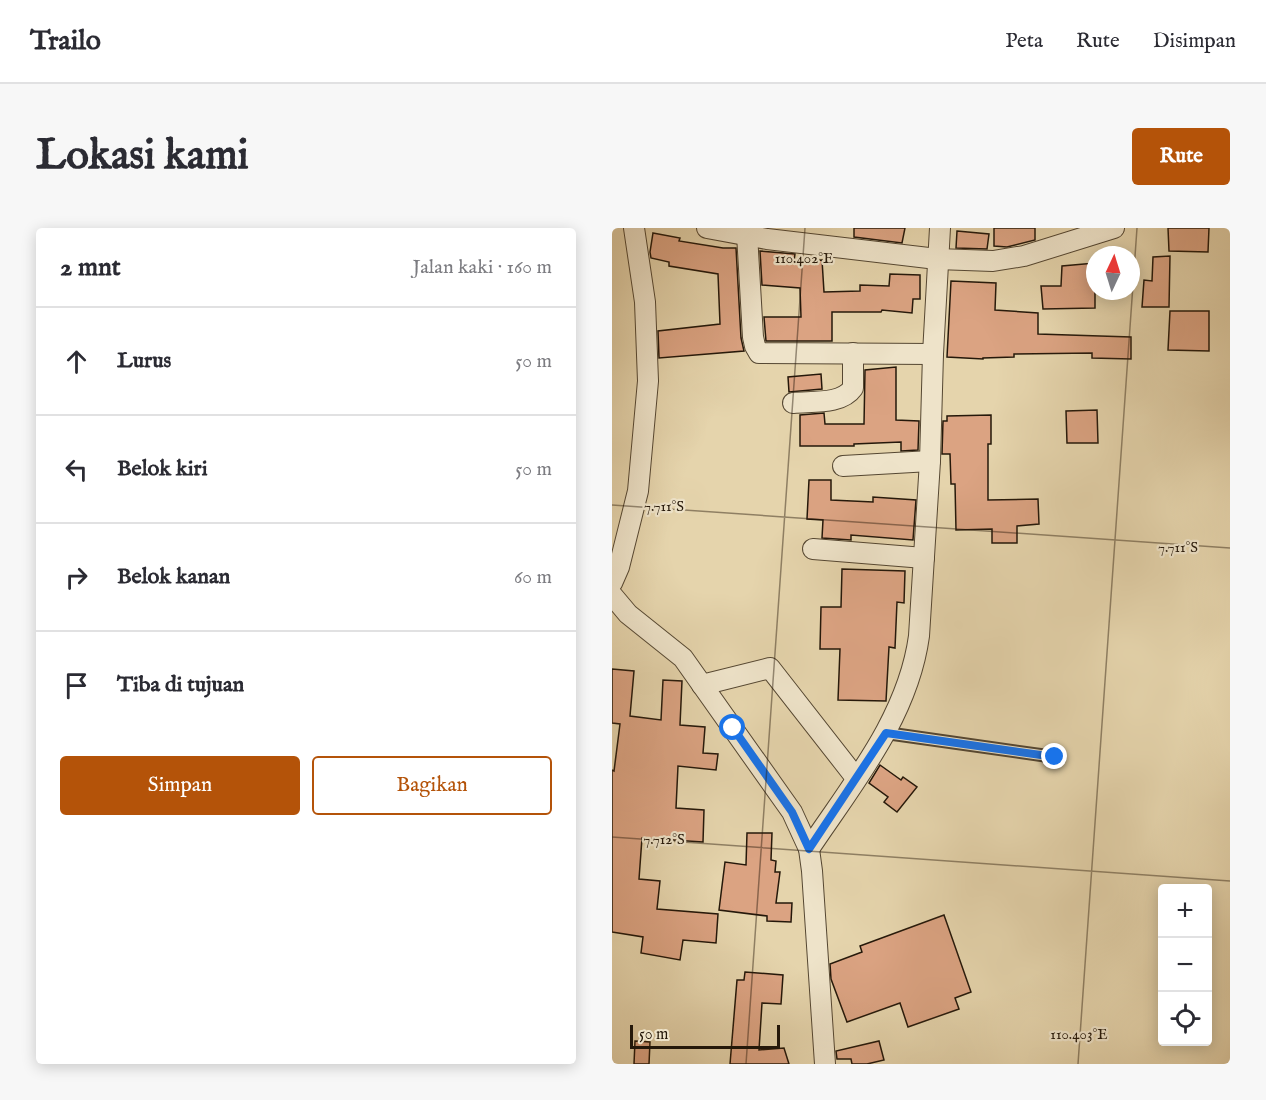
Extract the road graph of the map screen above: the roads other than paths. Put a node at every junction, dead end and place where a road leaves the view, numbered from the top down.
1 (634, 228) edge
2 (707, 228) edge
3 (940, 228) edge
4 (1114, 228) edge
5 (747, 234) junction
6 (937, 259) junction
7 (853, 353) junction
8 (933, 354) junction
9 (793, 403) dead end
10 (930, 461) junction
11 (843, 466) dead end
12 (813, 549) dead end
13 (924, 558) junction
14 (614, 571) edge
15 (612, 595) edge
16 (702, 685) junction
17 (886, 733) junction
18 (1055, 757) dead end
19 (856, 778) junction
20 (809, 849) junction
21 (825, 1064) edge

1 - 14 street
2 - 5 street
3 - 6 street
4 - 6 street
5 - 6 street
5 - 7 street
6 - 8 street
7 - 8 street
7 - 9 street
8 - 10 street
10 - 11 street
10 - 13 street
12 - 13 street
13 - 17 street
15 - 16 street
16 - 19 street
16 - 20 street
17 - 18 lane
17 - 19 street
19 - 20 street
20 - 21 street

